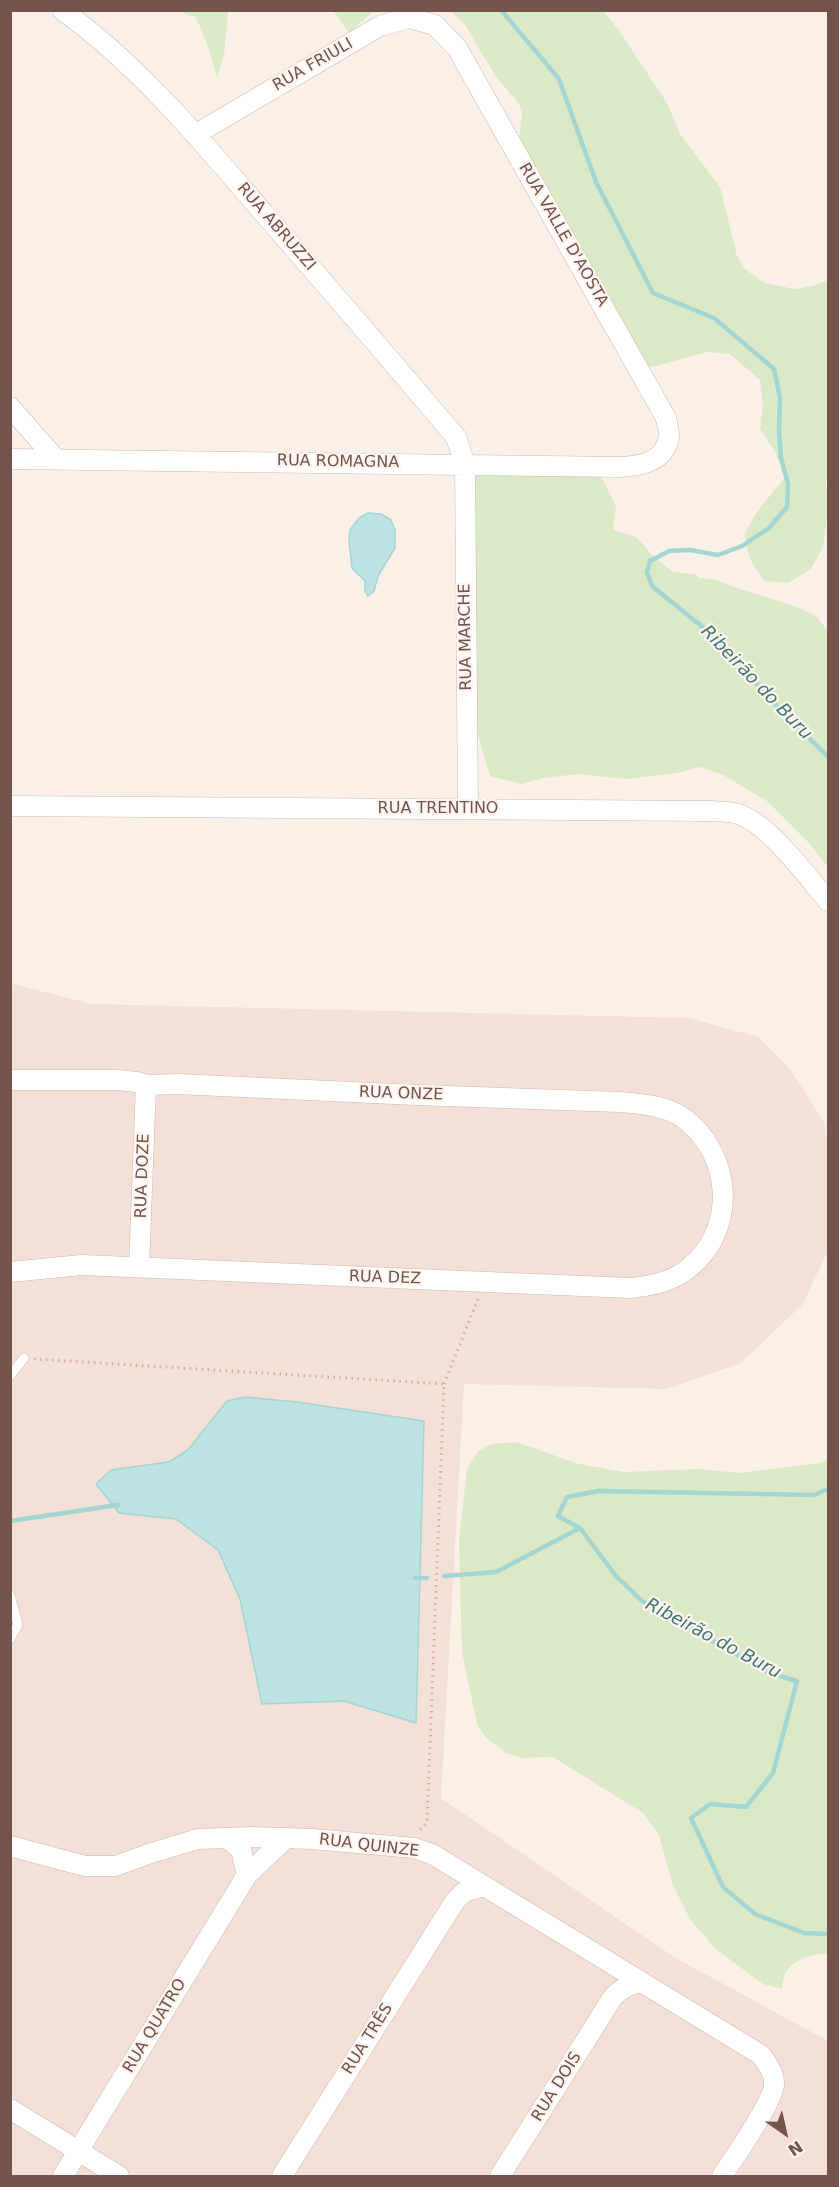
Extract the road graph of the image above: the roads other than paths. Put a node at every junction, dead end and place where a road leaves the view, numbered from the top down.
1 (62, 10) edge
2 (435, 25) joint
3 (196, 134) junction
4 (10, 406) edge
5 (662, 453) joint
6 (56, 458) junction
7 (10, 459) edge
8 (465, 464) junction
9 (10, 806) edge
10 (468, 809) junction
11 (828, 901) edge
12 (10, 1080) edge
13 (146, 1085) junction
14 (722, 1212) joint
15 (139, 1267) junction
16 (10, 1272) edge
17 (24, 1358) road end
18 (10, 1376) edge
19 (10, 1595) edge
20 (10, 1639) edge
21 (227, 1838) junction
22 (286, 1838) junction
23 (10, 1846) edge
24 (450, 1865) junction
25 (247, 1875) junction
26 (484, 1886) junction
27 (455, 1901) junction
28 (607, 1961) junction
29 (642, 1982) junction
30 (613, 1997) junction
31 (10, 2109) edge
32 (78, 2151) junction
33 (63, 2176) edge
34 (119, 2176) edge
35 (282, 2176) edge
36 (500, 2176) edge
37 (722, 2176) edge

1 - 3 street, RUA ABRUZZI
2 - 3 street, RUA FRIULI
2 - 5 street, RUA VALLE D'AOSTA
3 - 8 street, RUA ABRUZZI
4 - 6 street
5 - 8 street, RUA ROMAGNA
6 - 7 street, RUA ROMAGNA
6 - 8 street, RUA ROMAGNA
8 - 10 street, RUA MARCHE
9 - 10 street, RUA TRENTINO
10 - 11 street, RUA TRENTINO
12 - 13 street, RUA ONZE
13 - 14 street, RUA ONZE
13 - 15 street, RUA DOZE
14 - 15 street, RUA DEZ
15 - 16 street, RUA DEZ
17 - 18 lane
19 - 20 lane
21 - 22 street, RUA QUINZE
21 - 23 street, RUA QUINZE
21 - 25 street
22 - 24 street, RUA QUINZE
22 - 25 street, RUA QUATRO
24 - 26 street, RUA QUINZE
24 - 27 street
25 - 32 street, RUA QUATRO
26 - 27 street, RUA TRÊS
26 - 28 street, RUA QUINZE
27 - 35 street, RUA TRÊS
28 - 29 street, RUA QUINZE
28 - 30 street
29 - 30 street, RUA DOIS
29 - 37 street, RUA QUINZE
30 - 36 street, RUA DOIS
31 - 32 street
32 - 33 street, RUA QUATRO
32 - 34 street

